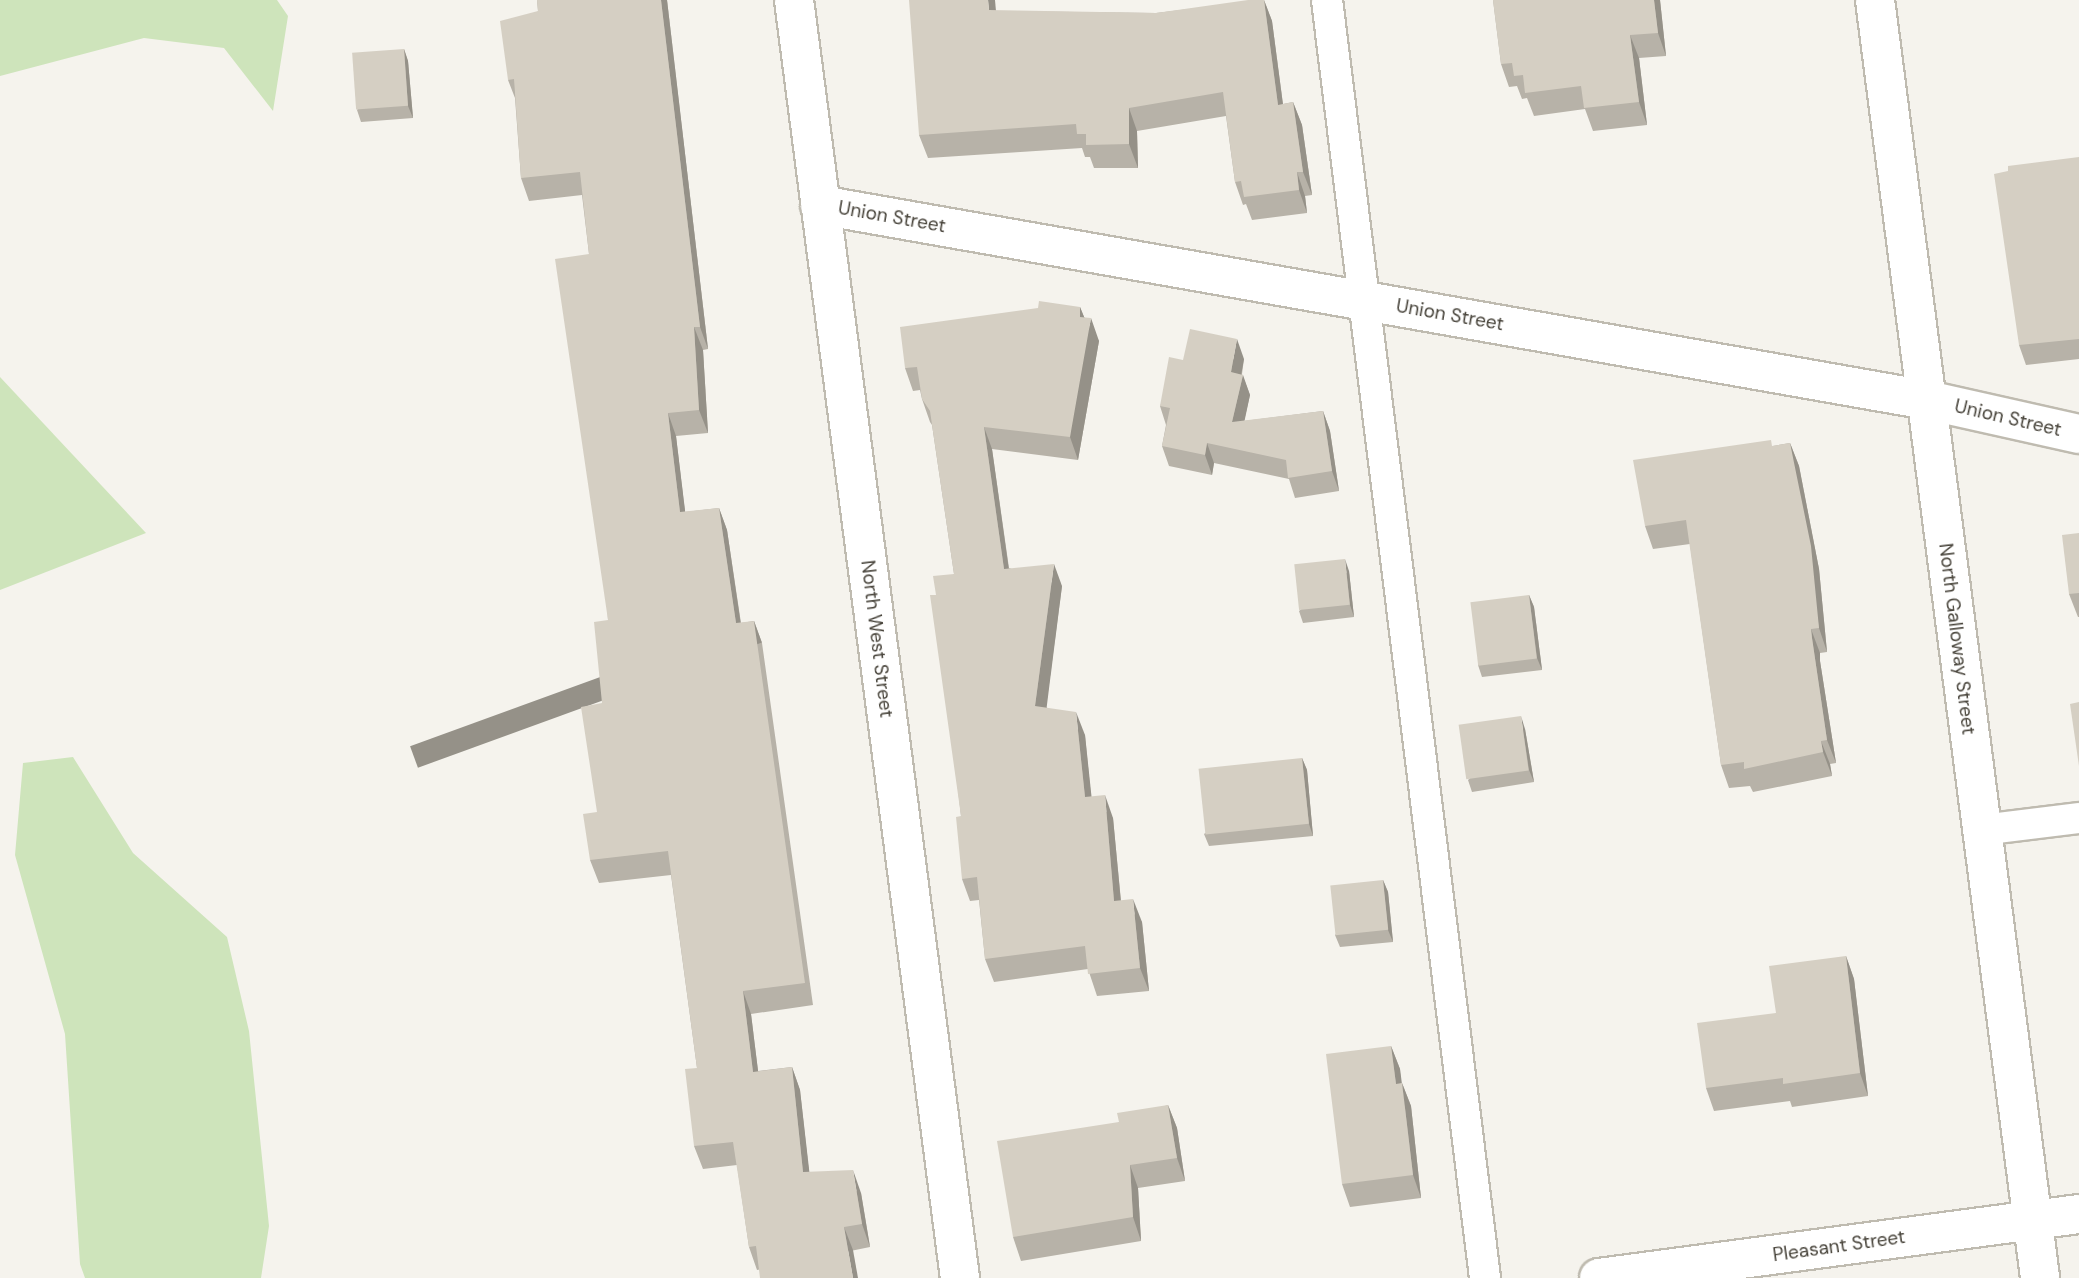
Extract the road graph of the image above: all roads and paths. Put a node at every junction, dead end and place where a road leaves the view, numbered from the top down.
1 (794, 0) edge
2 (1327, 0) edge
3 (1875, 0) edge
4 (820, 205) junction
5 (1365, 300) junction
6 (1927, 400) junction
7 (2079, 434) edge
8 (2079, 818) edge
9 (1981, 830) junction
10 (2079, 1214) edge
11 (2032, 1220) junction
12 (960, 1278) edge
13 (1485, 1278) edge
14 (1599, 1278) edge
15 (2040, 1278) edge

1 - 4 street, North West Street
2 - 5 lane
3 - 6 street, North Galloway Street
4 - 5 street, Union Street
4 - 12 street, North West Street
5 - 6 street, Union Street
5 - 13 lane
6 - 7 street, Union Street
6 - 9 street, North Galloway Street
8 - 9 lane
9 - 11 street, North Galloway Street
10 - 11 street, Pleasant Street
11 - 14 street, Pleasant Street
11 - 15 street, North Galloway Street

